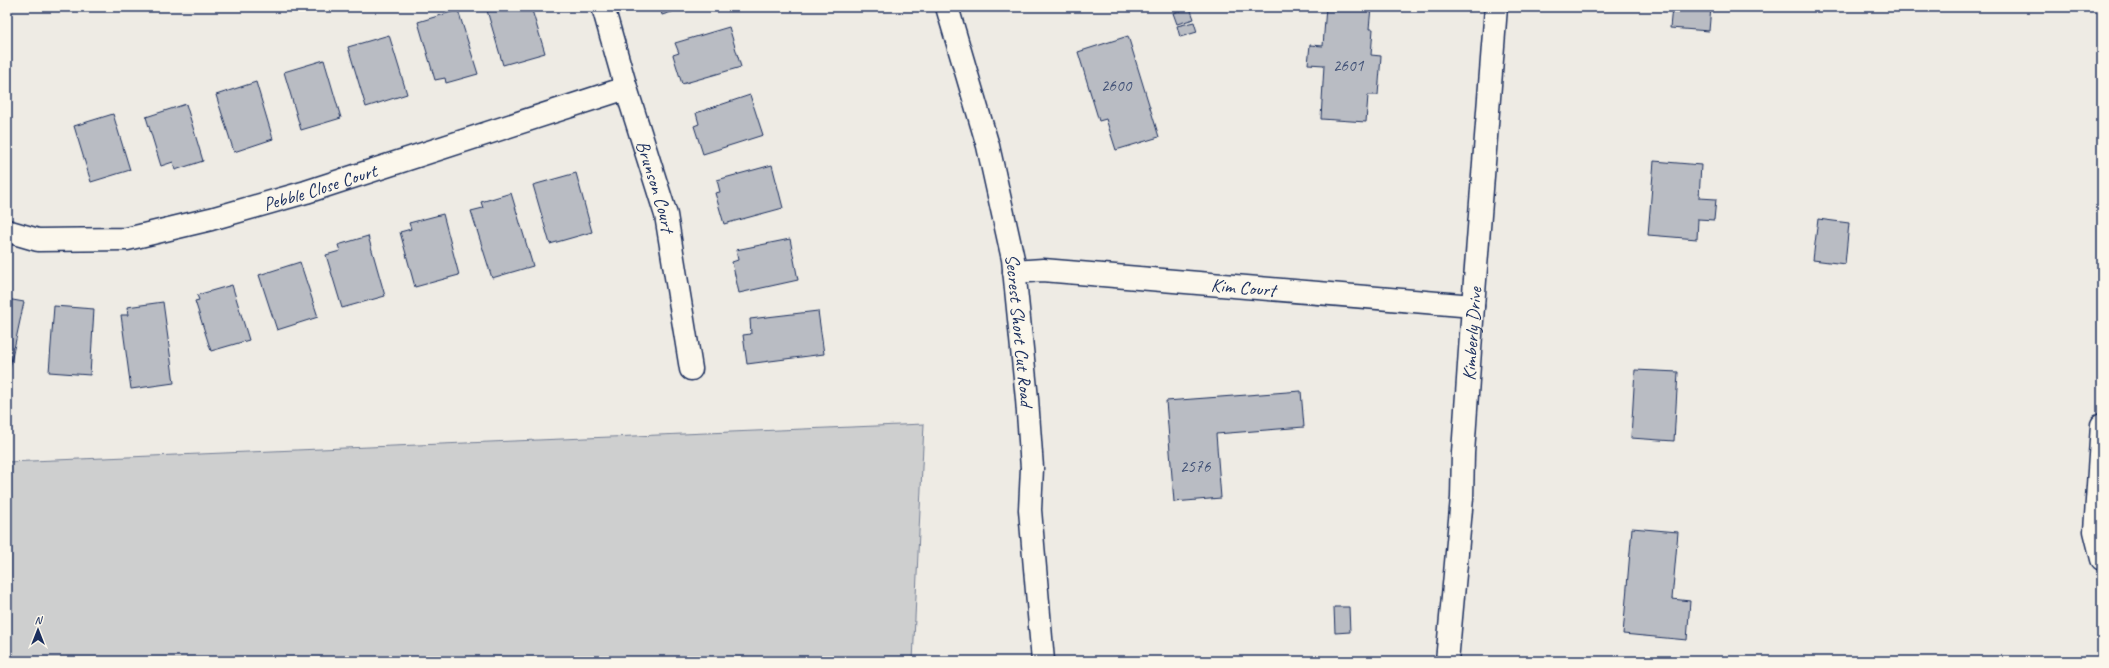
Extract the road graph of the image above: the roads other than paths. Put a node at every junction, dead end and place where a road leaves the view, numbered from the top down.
1 (603, 7) edge
2 (947, 7) edge
3 (1496, 7) edge
4 (626, 88) junction
5 (7, 231) edge
6 (1014, 272) junction
7 (1473, 306) junction
8 (691, 369) dead end
9 (2102, 425) edge
10 (2102, 559) edge
11 (1043, 661) edge
12 (1447, 661) edge

1 - 4 street, Brunson Court
2 - 6 street, Secrest Short Cut Road
3 - 7 street, Kimberly Drive
4 - 5 street, Pebble Close Court
4 - 8 street, Brunson Court
6 - 7 street, Kim Court
6 - 11 street, Secrest Short Cut Road
7 - 12 street, Kimberly Drive
9 - 10 street

